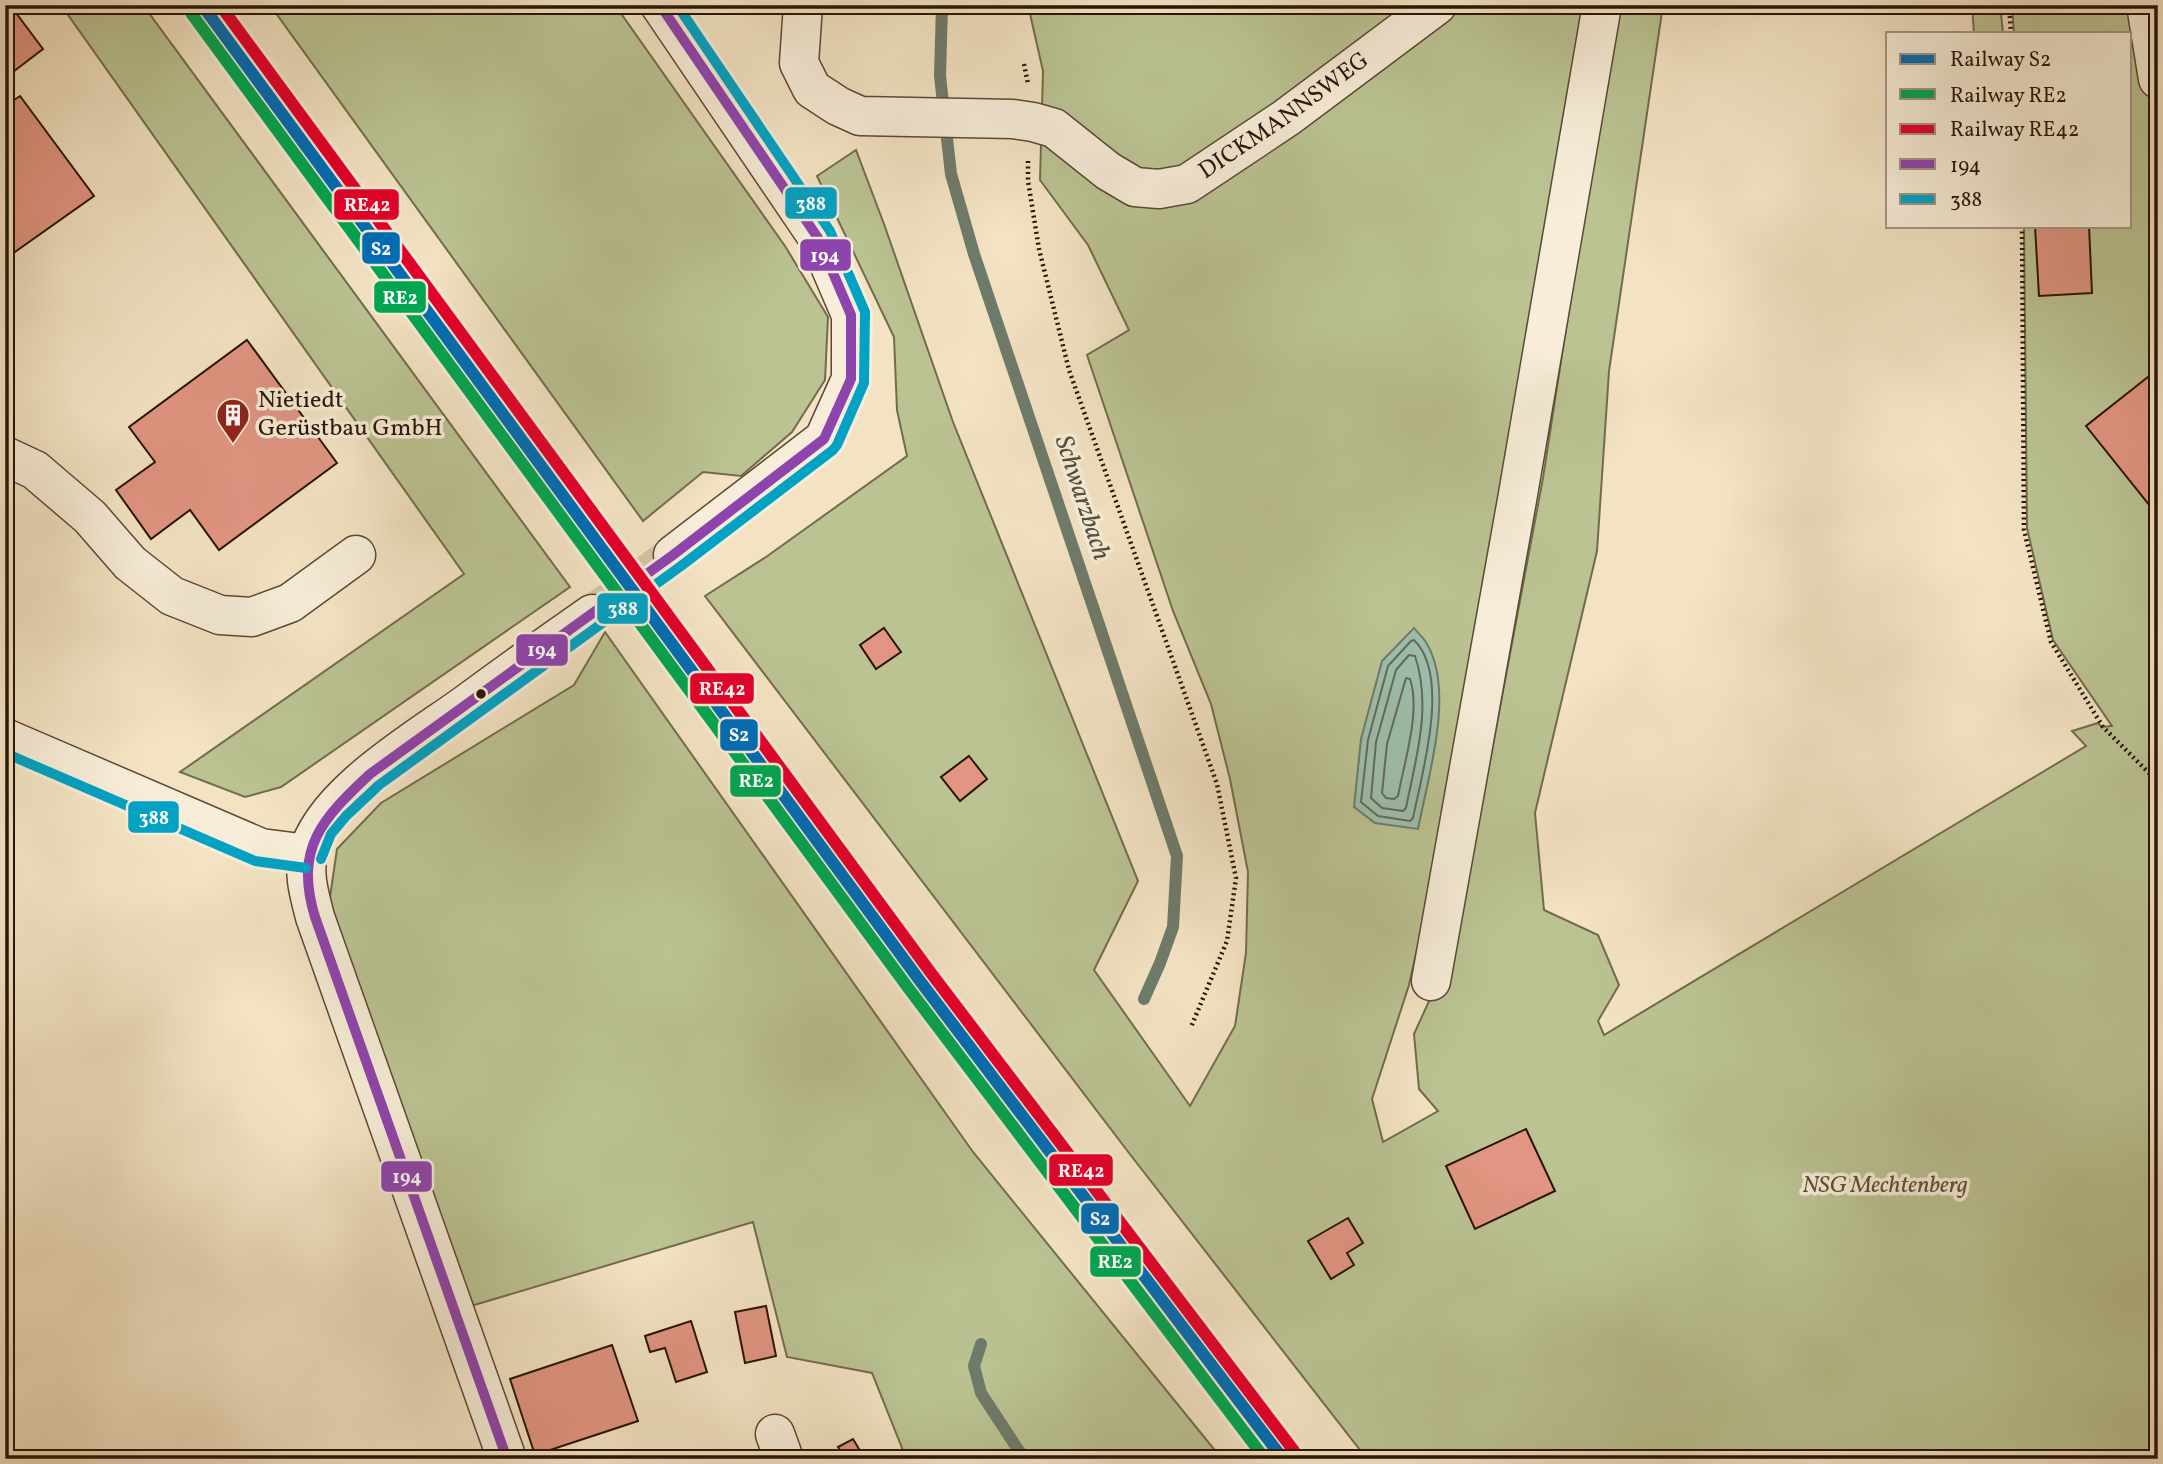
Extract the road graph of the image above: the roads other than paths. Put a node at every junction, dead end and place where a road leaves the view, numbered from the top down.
1 (660, 5) edge
2 (803, 5) edge
3 (1437, 5) edge
4 (1602, 5) edge
5 (2146, 5) edge
6 (2158, 79) edge
7 (5, 456) edge
8 (356, 555) dead end
9 (673, 555) tunnel mouth
10 (592, 614) tunnel mouth
11 (5, 738) edge
12 (308, 855) junction
13 (1432, 981) dead end
14 (507, 1459) edge

1 - 9 street
2 - 3 street, DICKMANNSWEG
4 - 13 street
5 - 6 street
7 - 8 street
10 - 12 street
11 - 12 street
12 - 14 street

